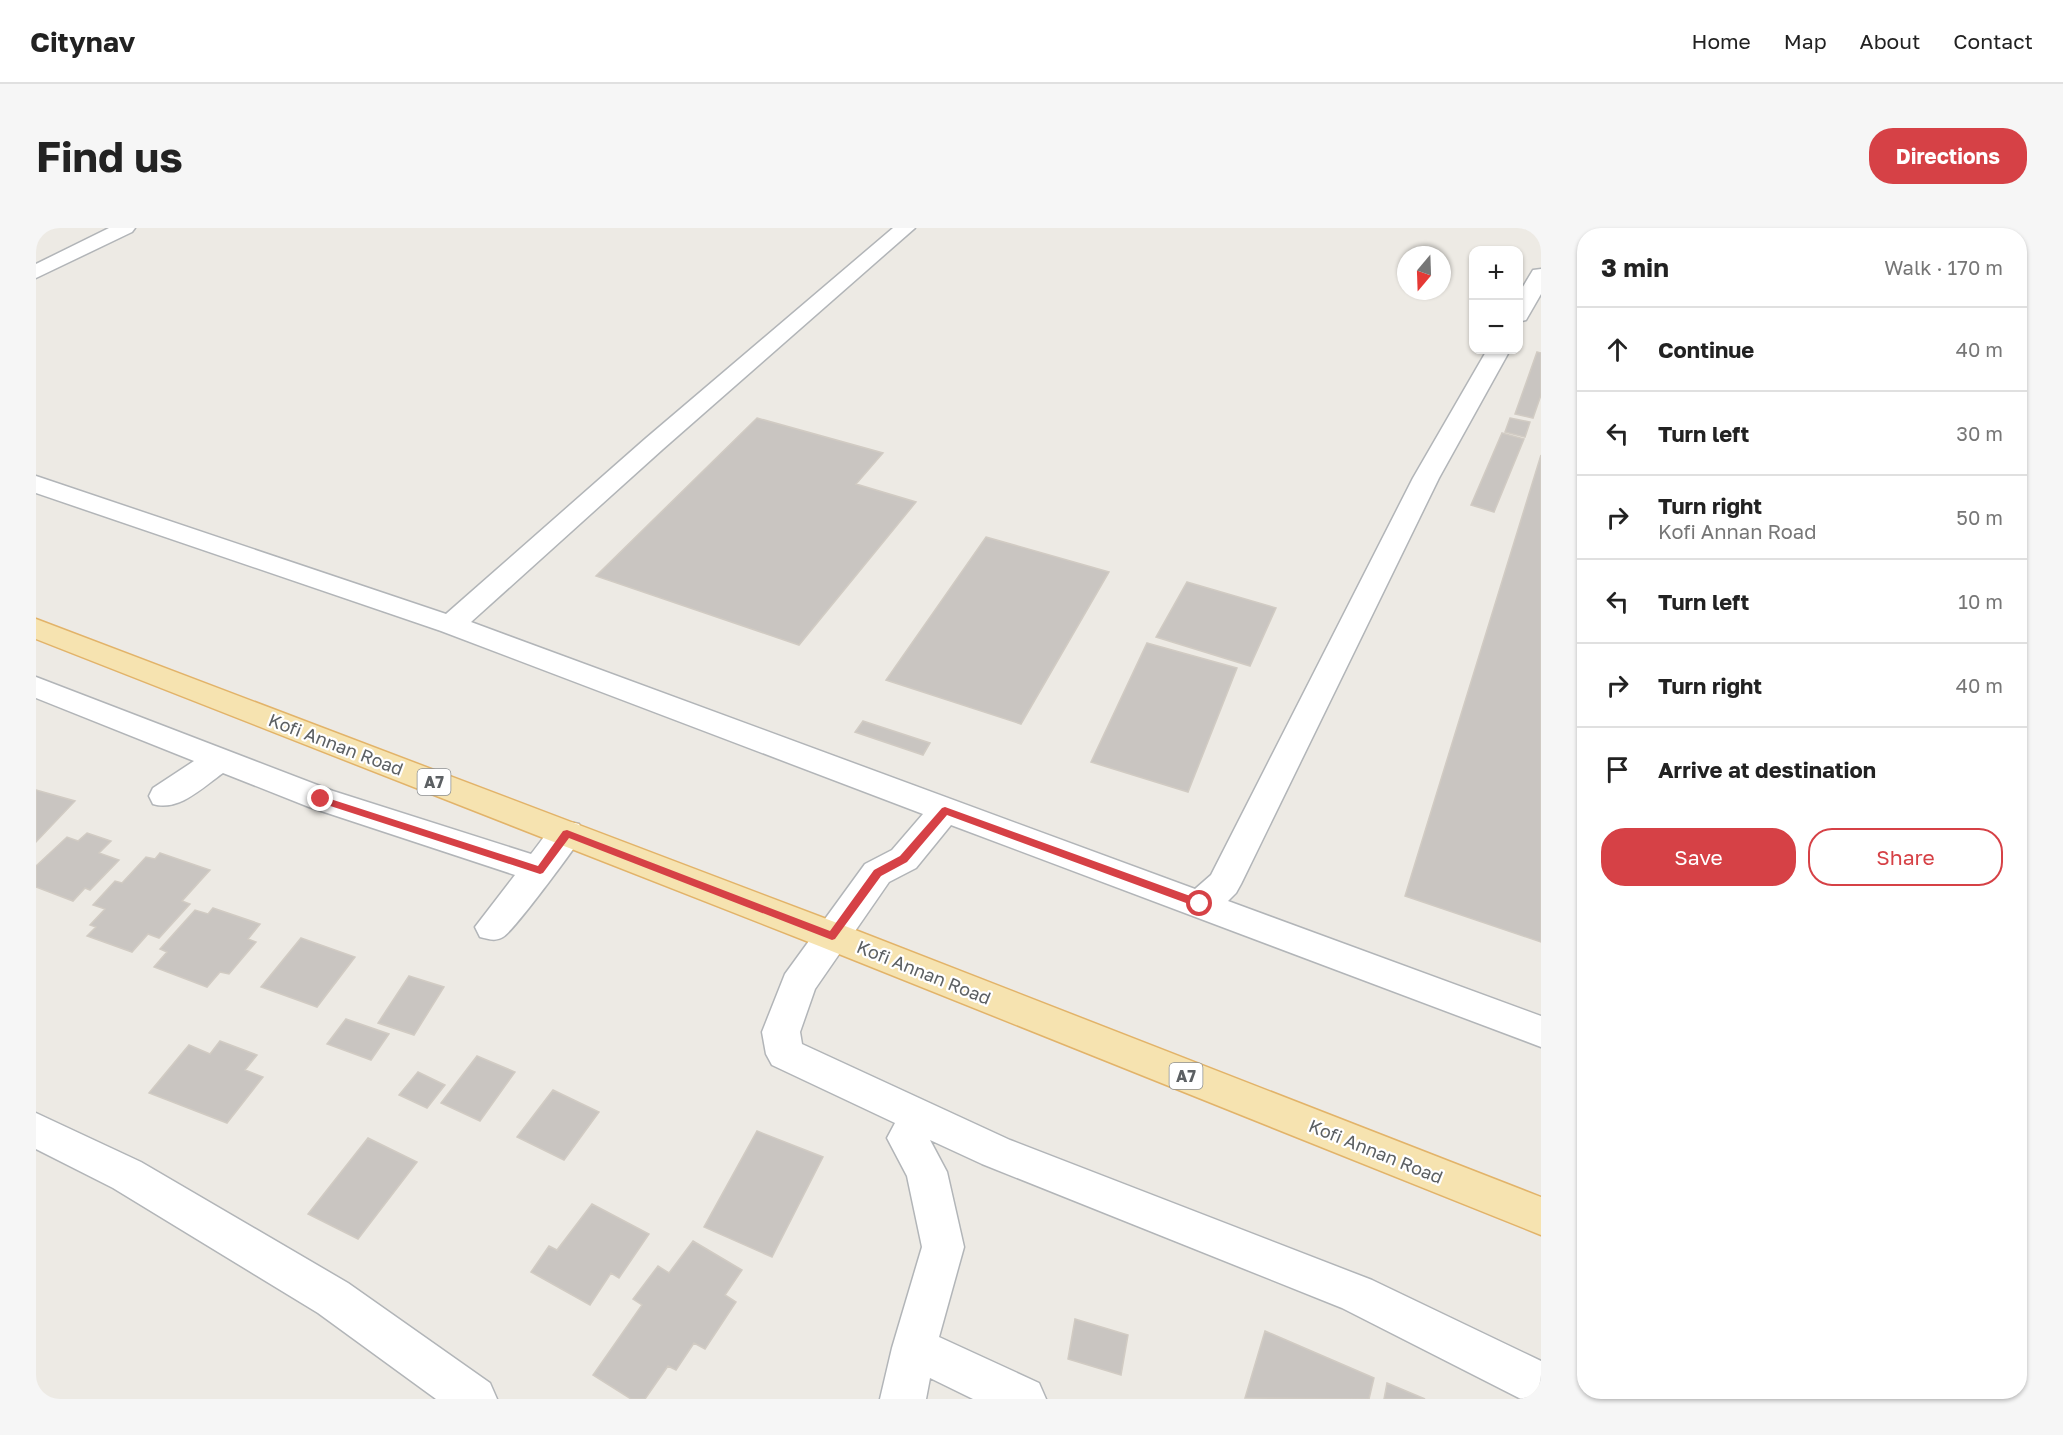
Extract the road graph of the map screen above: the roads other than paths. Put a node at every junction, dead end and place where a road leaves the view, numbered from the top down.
1 (125, 228) edge
2 (905, 228) edge
3 (36, 273) edge
4 (1541, 275) edge
5 (1523, 306) edge
6 (1497, 354) edge
7 (36, 484) edge
8 (451, 625) junction
9 (36, 628) edge
10 (36, 687) edge
11 (220, 760) junction
12 (165, 796) dead end
13 (945, 810) junction
14 (567, 833) junction
15 (540, 870) junction
16 (1200, 904) junction
17 (493, 927) dead end
18 (832, 936) junction
19 (1541, 1032) edge
20 (922, 1118) junction
21 (36, 1130) edge
22 (1541, 1216) edge
23 (914, 1348) junction
24 (1541, 1385) edge
25 (470, 1398) edge
26 (903, 1399) edge
27 (1023, 1399) edge

1 - 3 street
2 - 8 street
4 - 5 street
6 - 16 street
7 - 8 street
8 - 13 street
9 - 14 main road, Kofi Annan Road / A7
10 - 11 street
11 - 12 street
11 - 15 street
13 - 16 street
13 - 18 street
14 - 15 street
14 - 18 main road, Kofi Annan Road / A7
15 - 17 street
16 - 19 street
18 - 20 street
18 - 22 main road, Kofi Annan Road / A7
20 - 23 street
20 - 24 street
21 - 25 street
23 - 26 street
23 - 27 street

